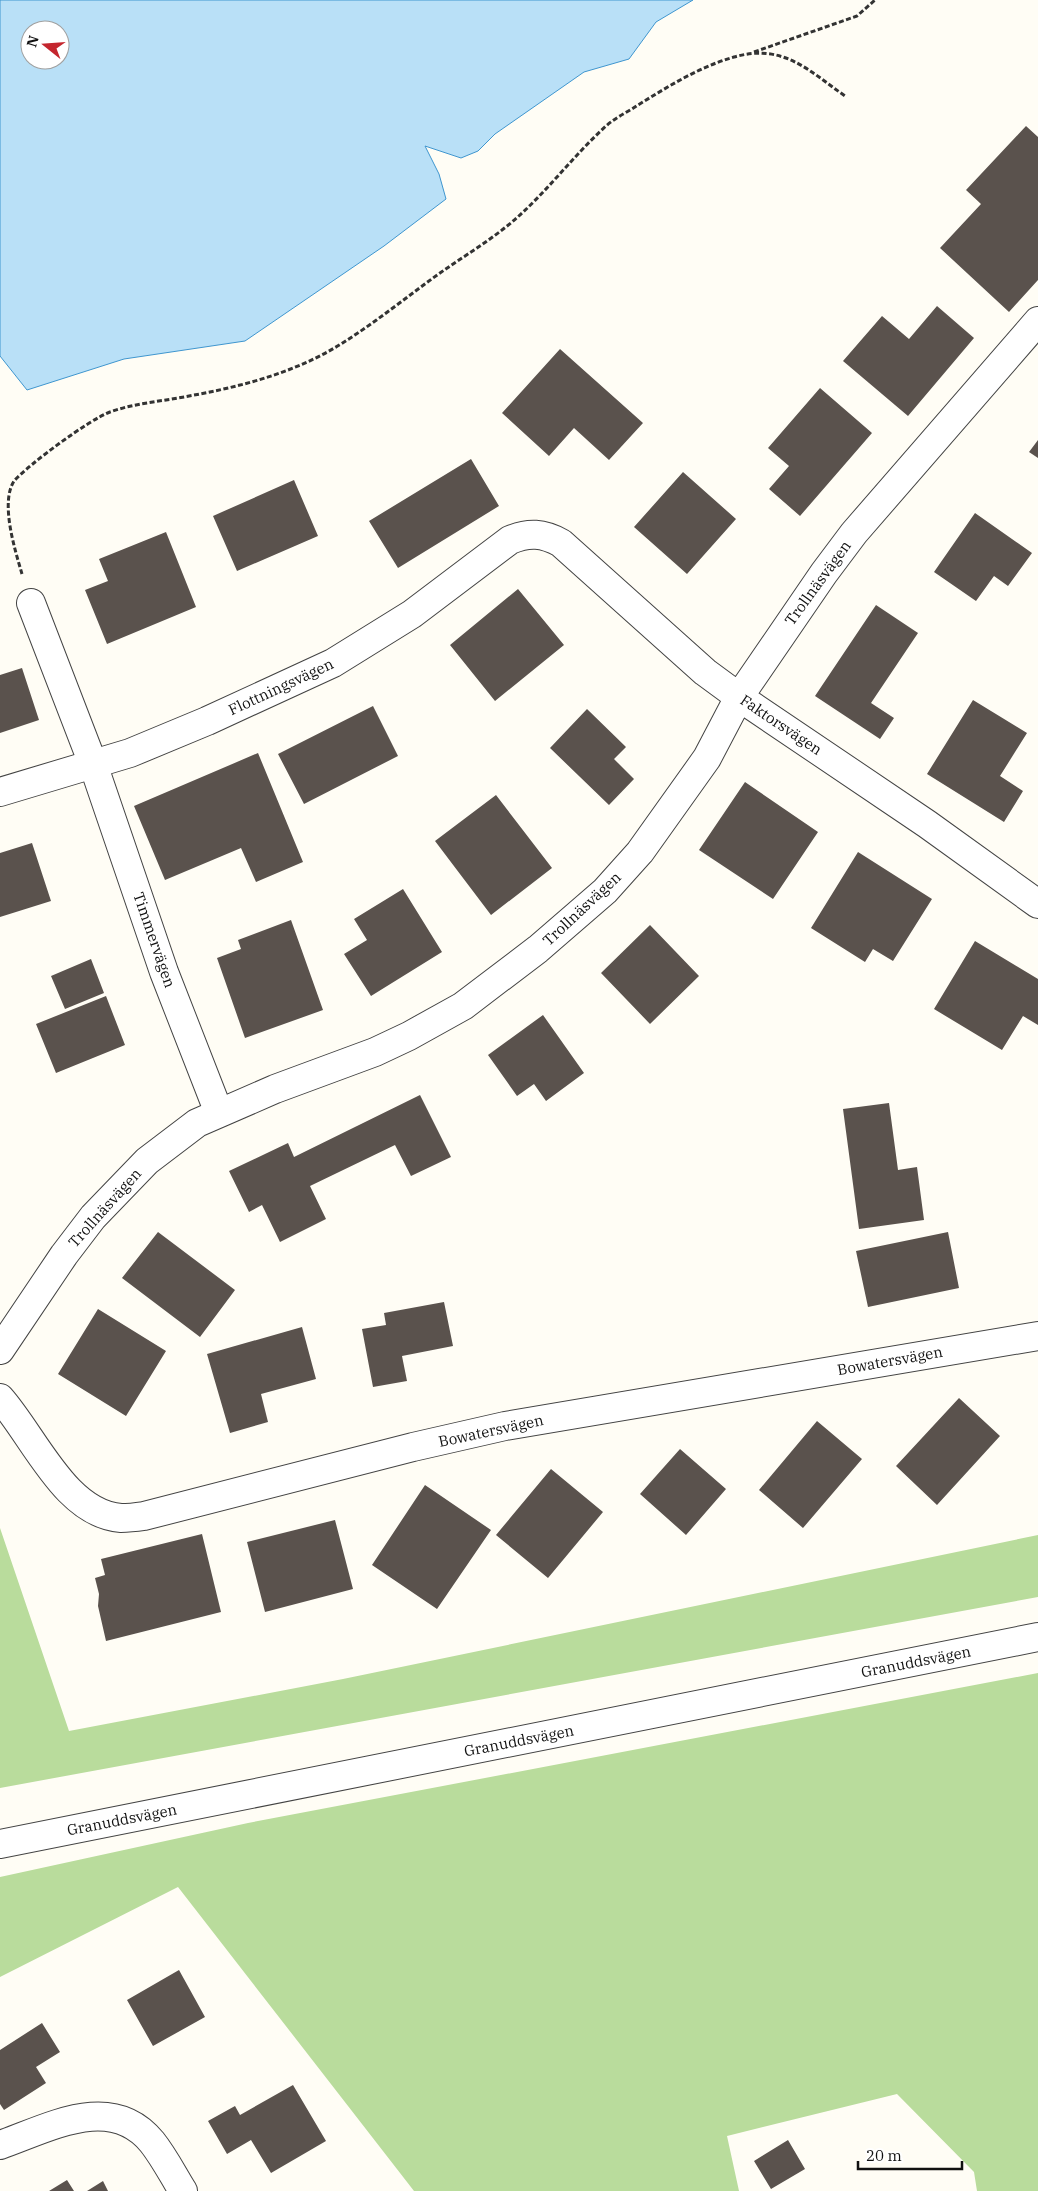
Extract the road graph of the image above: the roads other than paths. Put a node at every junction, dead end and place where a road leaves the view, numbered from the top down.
1 (1038, 321) edge
2 (536, 534) joint
3 (31, 603) road end
4 (739, 697) junction
5 (93, 764) junction
6 (0, 792) edge
7 (1038, 904) edge
8 (218, 1113) junction
9 (1038, 1336) edge
10 (0, 1350) edge
11 (0, 1398) edge
12 (1038, 1637) edge
13 (0, 1844) edge
14 (0, 2145) edge
15 (183, 2191) edge

1 - 4 street, Trollnäsvägen
2 - 4 street, Faktorsvägen
2 - 5 street, Flottningsvägen
3 - 5 street, Timmervägen
4 - 7 street, Faktorsvägen
4 - 8 street, Trollnäsvägen
5 - 6 street, Flottningsvägen
5 - 8 street, Timmervägen
8 - 10 street, Trollnäsvägen
9 - 11 street, Bowatersvägen
12 - 13 street, Granuddsvägen
14 - 15 street

